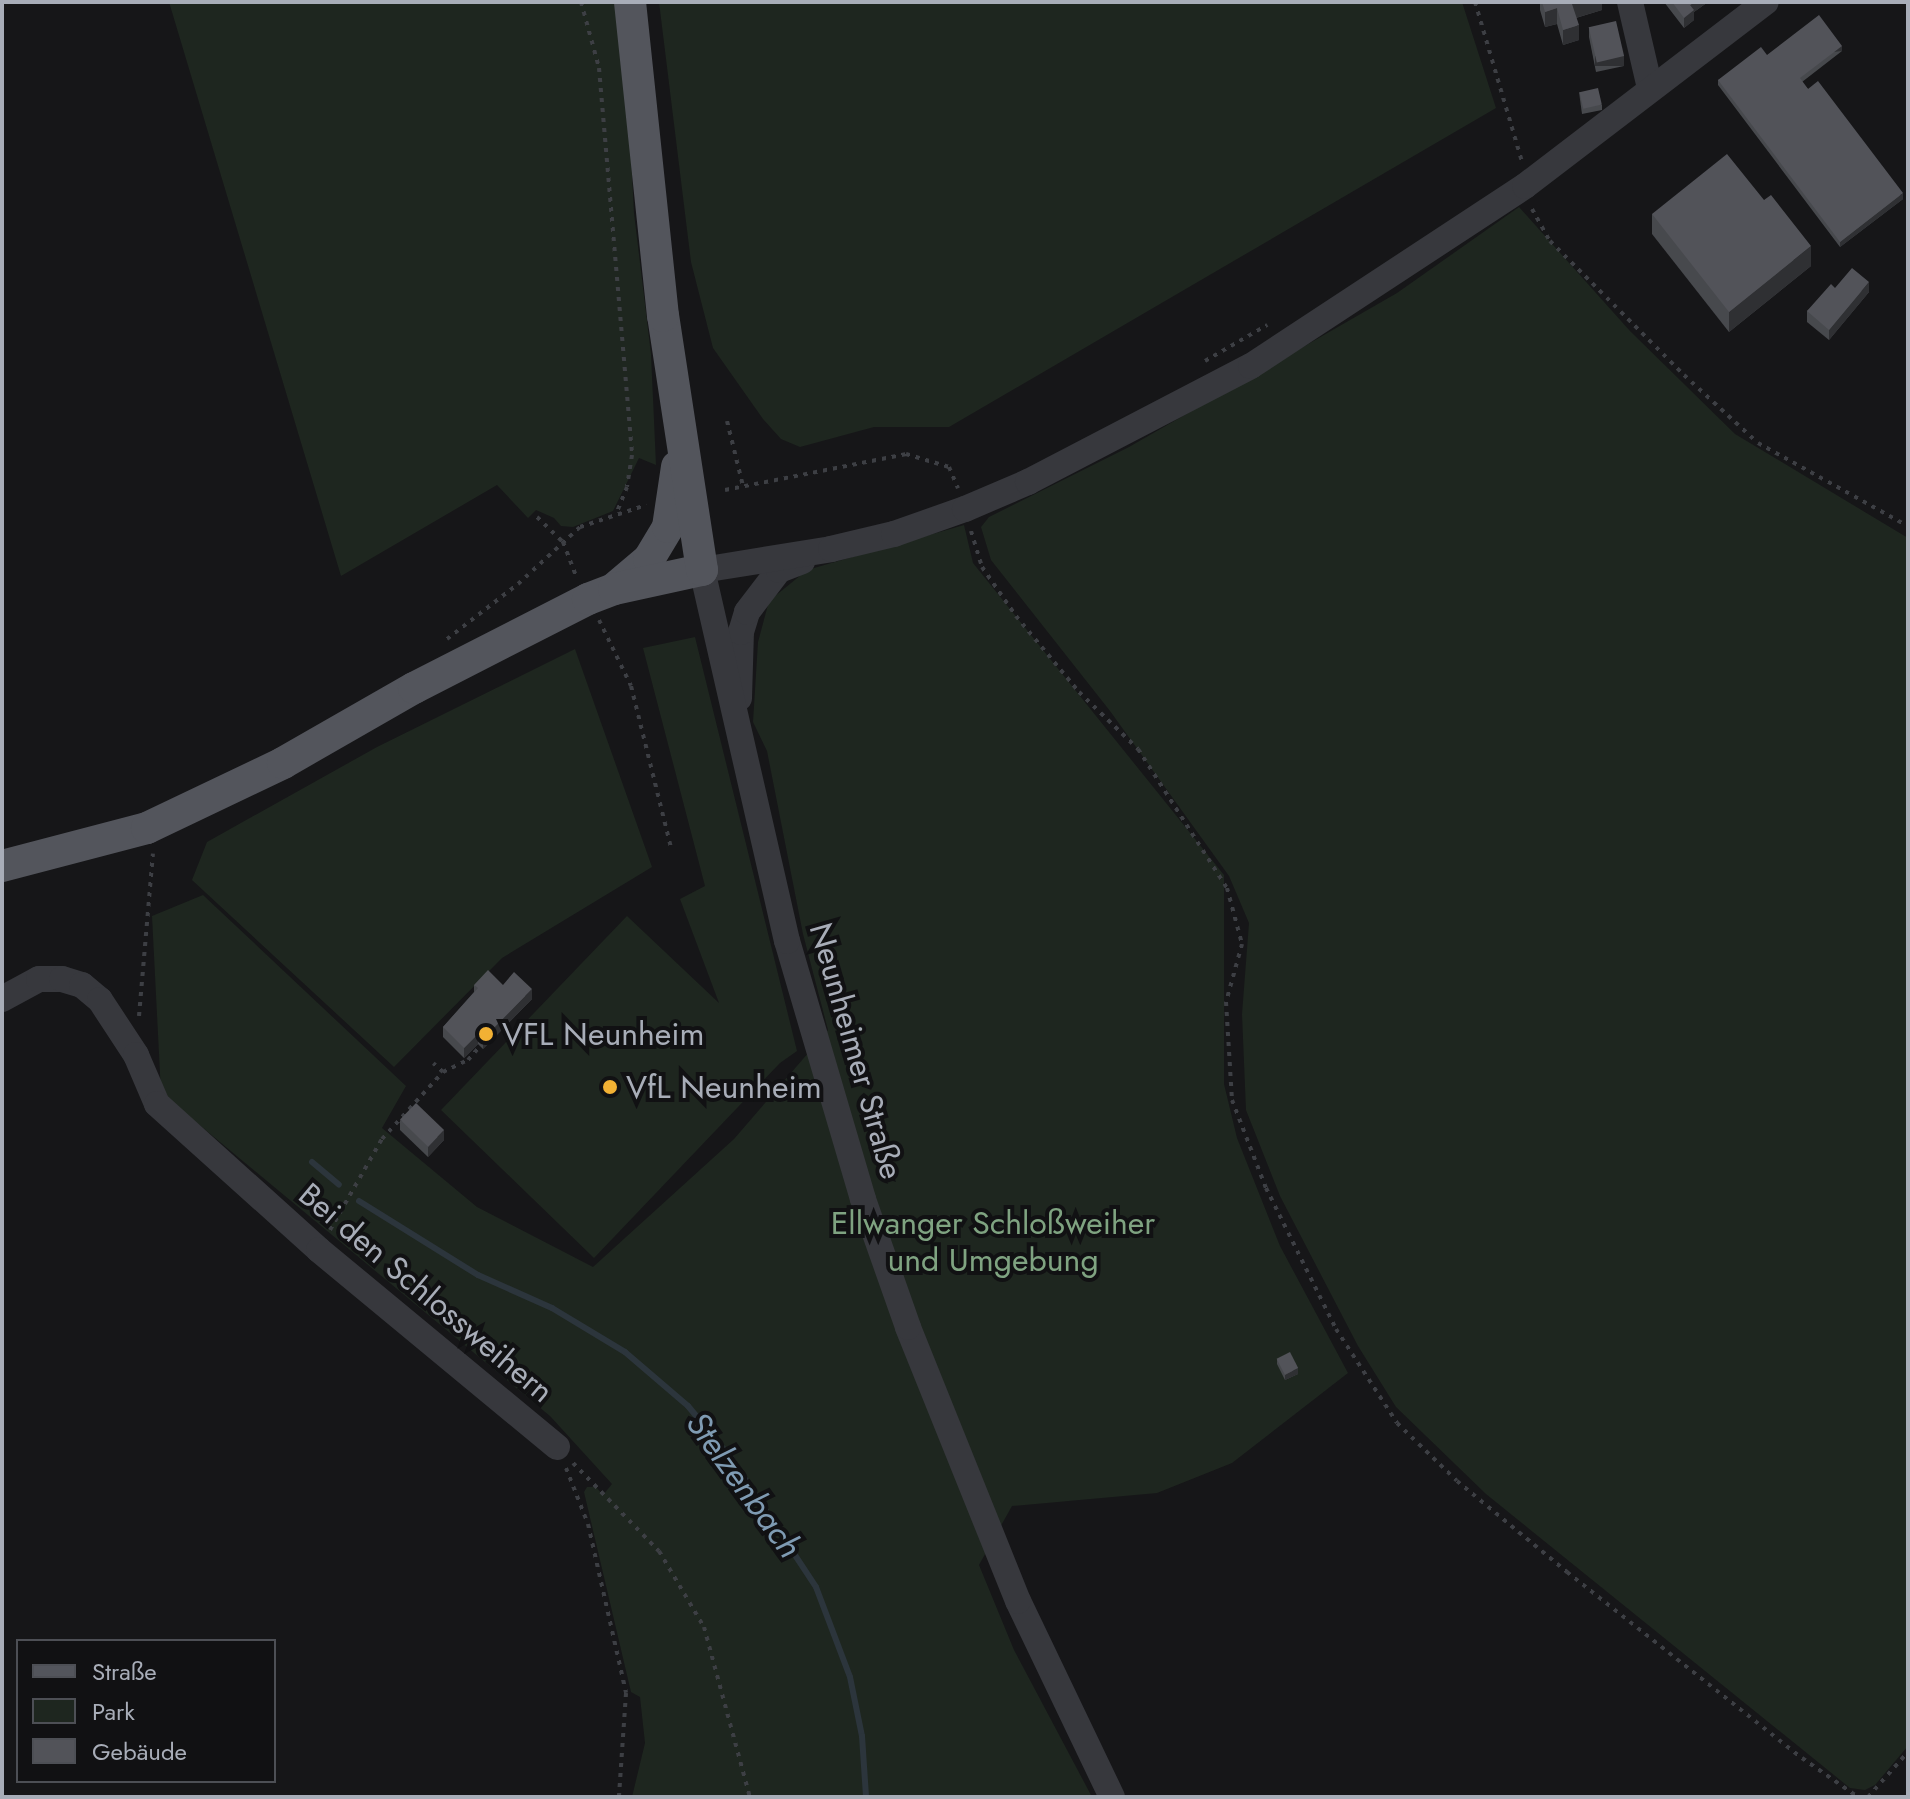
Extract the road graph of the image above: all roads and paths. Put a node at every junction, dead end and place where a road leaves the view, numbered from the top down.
1 (581, 2) edge
2 (630, 2) edge
3 (1475, 2) edge
4 (1630, 2) edge
5 (1766, 2) edge
6 (1650, 88) junction
7 (1517, 176) junction
8 (1275, 320) dead end
9 (1198, 366) dead end
10 (727, 421) dead end
11 (682, 440) junction
12 (972, 481) dead end
13 (743, 486) junction
14 (725, 490) dead end
15 (652, 504) dead end
16 (965, 509) junction
17 (616, 514) junction
18 (537, 517) dead end
19 (1908, 526) edge
20 (563, 542) junction
21 (831, 549) junction
22 (702, 570) junction
23 (601, 594) junction
24 (439, 644) dead end
25 (736, 722) junction
26 (147, 828) junction
27 (671, 848) dead end
28 (2, 866) edge
29 (2, 999) edge
30 (480, 1046) edge
31 (136, 1055) junction
32 (433, 1063) dead end
33 (443, 1072) junction
34 (413, 1104) junction
35 (421, 1112) edge
36 (319, 1250) junction
37 (557, 1447) junction
38 (1908, 1752) edge
39 (619, 1797) edge
40 (750, 1797) edge
41 (1112, 1797) edge
42 (1858, 1797) edge
43 (1868, 1797) edge

1 - 17 path
2 - 11 main road
3 - 7 path
4 - 6 street
5 - 6 street
6 - 7 street
7 - 16 street
7 - 19 path
8 - 9 path
10 - 13 path
11 - 22 main road
11 - 23 main road
12 - 13 path
13 - 14 path
15 - 17 path
16 - 21 street
16 - 42 path
17 - 20 path
18 - 20 path
20 - 23 path
20 - 24 path
21 - 22 street
21 - 25 street
22 - 23 main road
22 - 25 street, Neunheimer Straße
23 - 26 main road
23 - 27 path
25 - 41 street, Neunheimer Straße
26 - 28 main road
26 - 31 path
29 - 31 street, Bei den Schlossweihern
30 - 33 path
31 - 36 street, Bei den Schlossweihern
32 - 33 path
33 - 34 path
34 - 35 path
34 - 36 path
36 - 37 street, Bei den Schlossweihern
37 - 39 path
37 - 40 path, Bei den Schlossweihern
38 - 43 path

